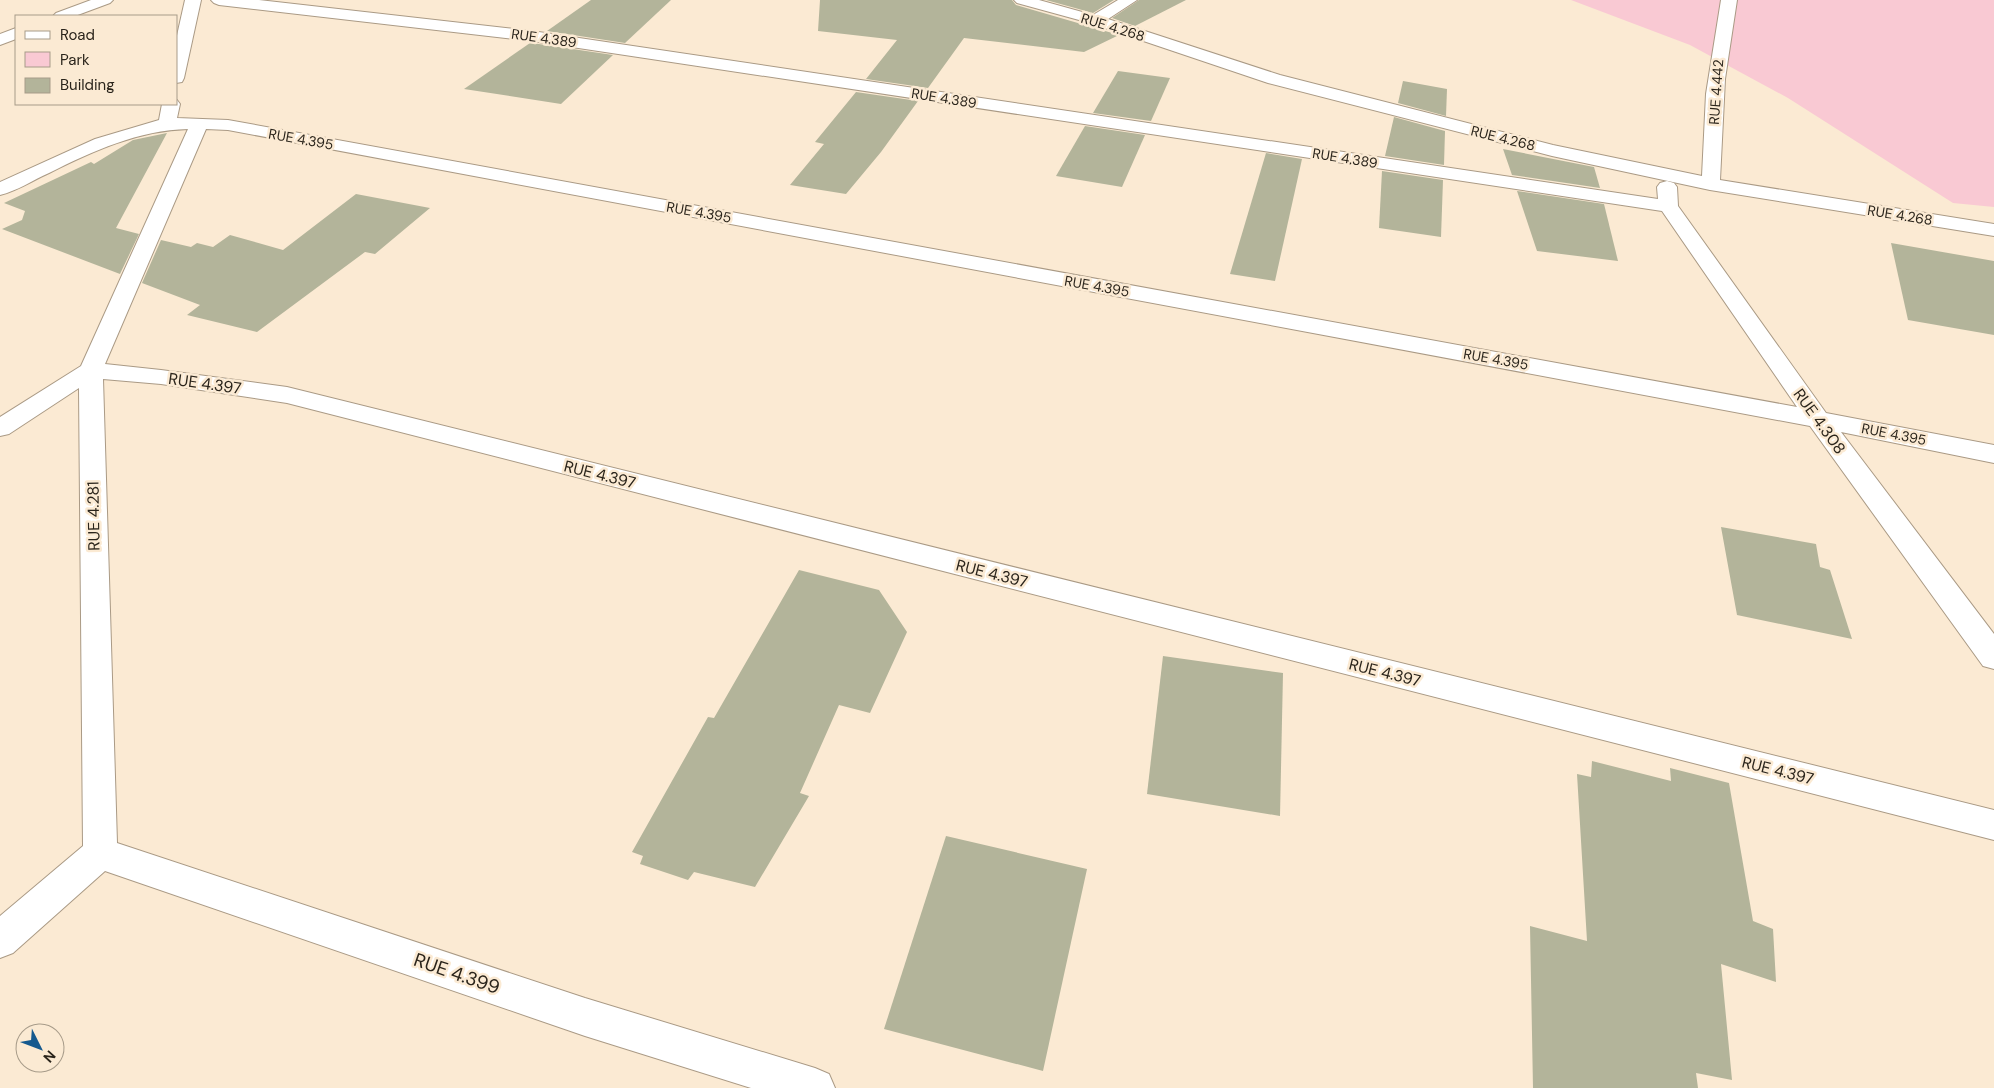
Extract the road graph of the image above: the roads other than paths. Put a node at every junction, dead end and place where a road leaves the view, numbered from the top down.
1 (105, 0) edge
2 (192, 0) edge
3 (219, 0) edge
4 (1022, 0) edge
5 (1128, 0) edge
6 (1729, 0) edge
7 (64, 15) edge
8 (1095, 20) junction
9 (15, 34) edge
10 (0, 40) edge
11 (178, 68) edge
12 (169, 114) edge
13 (200, 122) junction
14 (1667, 176) junction
15 (1710, 184) junction
16 (0, 189) edge
17 (1668, 206) junction
18 (1994, 230) edge
19 (90, 370) junction
20 (1818, 419) junction
21 (0, 428) edge
22 (1994, 454) edge
23 (1994, 657) edge
24 (1994, 825) edge
25 (100, 853) junction
26 (0, 940) edge
27 (815, 1088) edge

1 - 7 street
2 - 11 street
3 - 17 street, RUE 4.389
4 - 8 street, RUE 4.268
5 - 8 street
6 - 15 street, RUE 4.442
8 - 14 street, RUE 4.268
9 - 10 street
12 - 13 street
12 - 16 street
13 - 19 street, RUE 4.281
13 - 20 street, RUE 4.395
14 - 15 street, RUE 4.268
14 - 17 street
15 - 18 street, RUE 4.268
17 - 20 street, RUE 4.308
19 - 21 street
19 - 24 street, RUE 4.397
19 - 25 street, RUE 4.281
20 - 22 street, RUE 4.395
20 - 23 street, RUE 4.308
25 - 26 street
25 - 27 street, RUE 4.399

